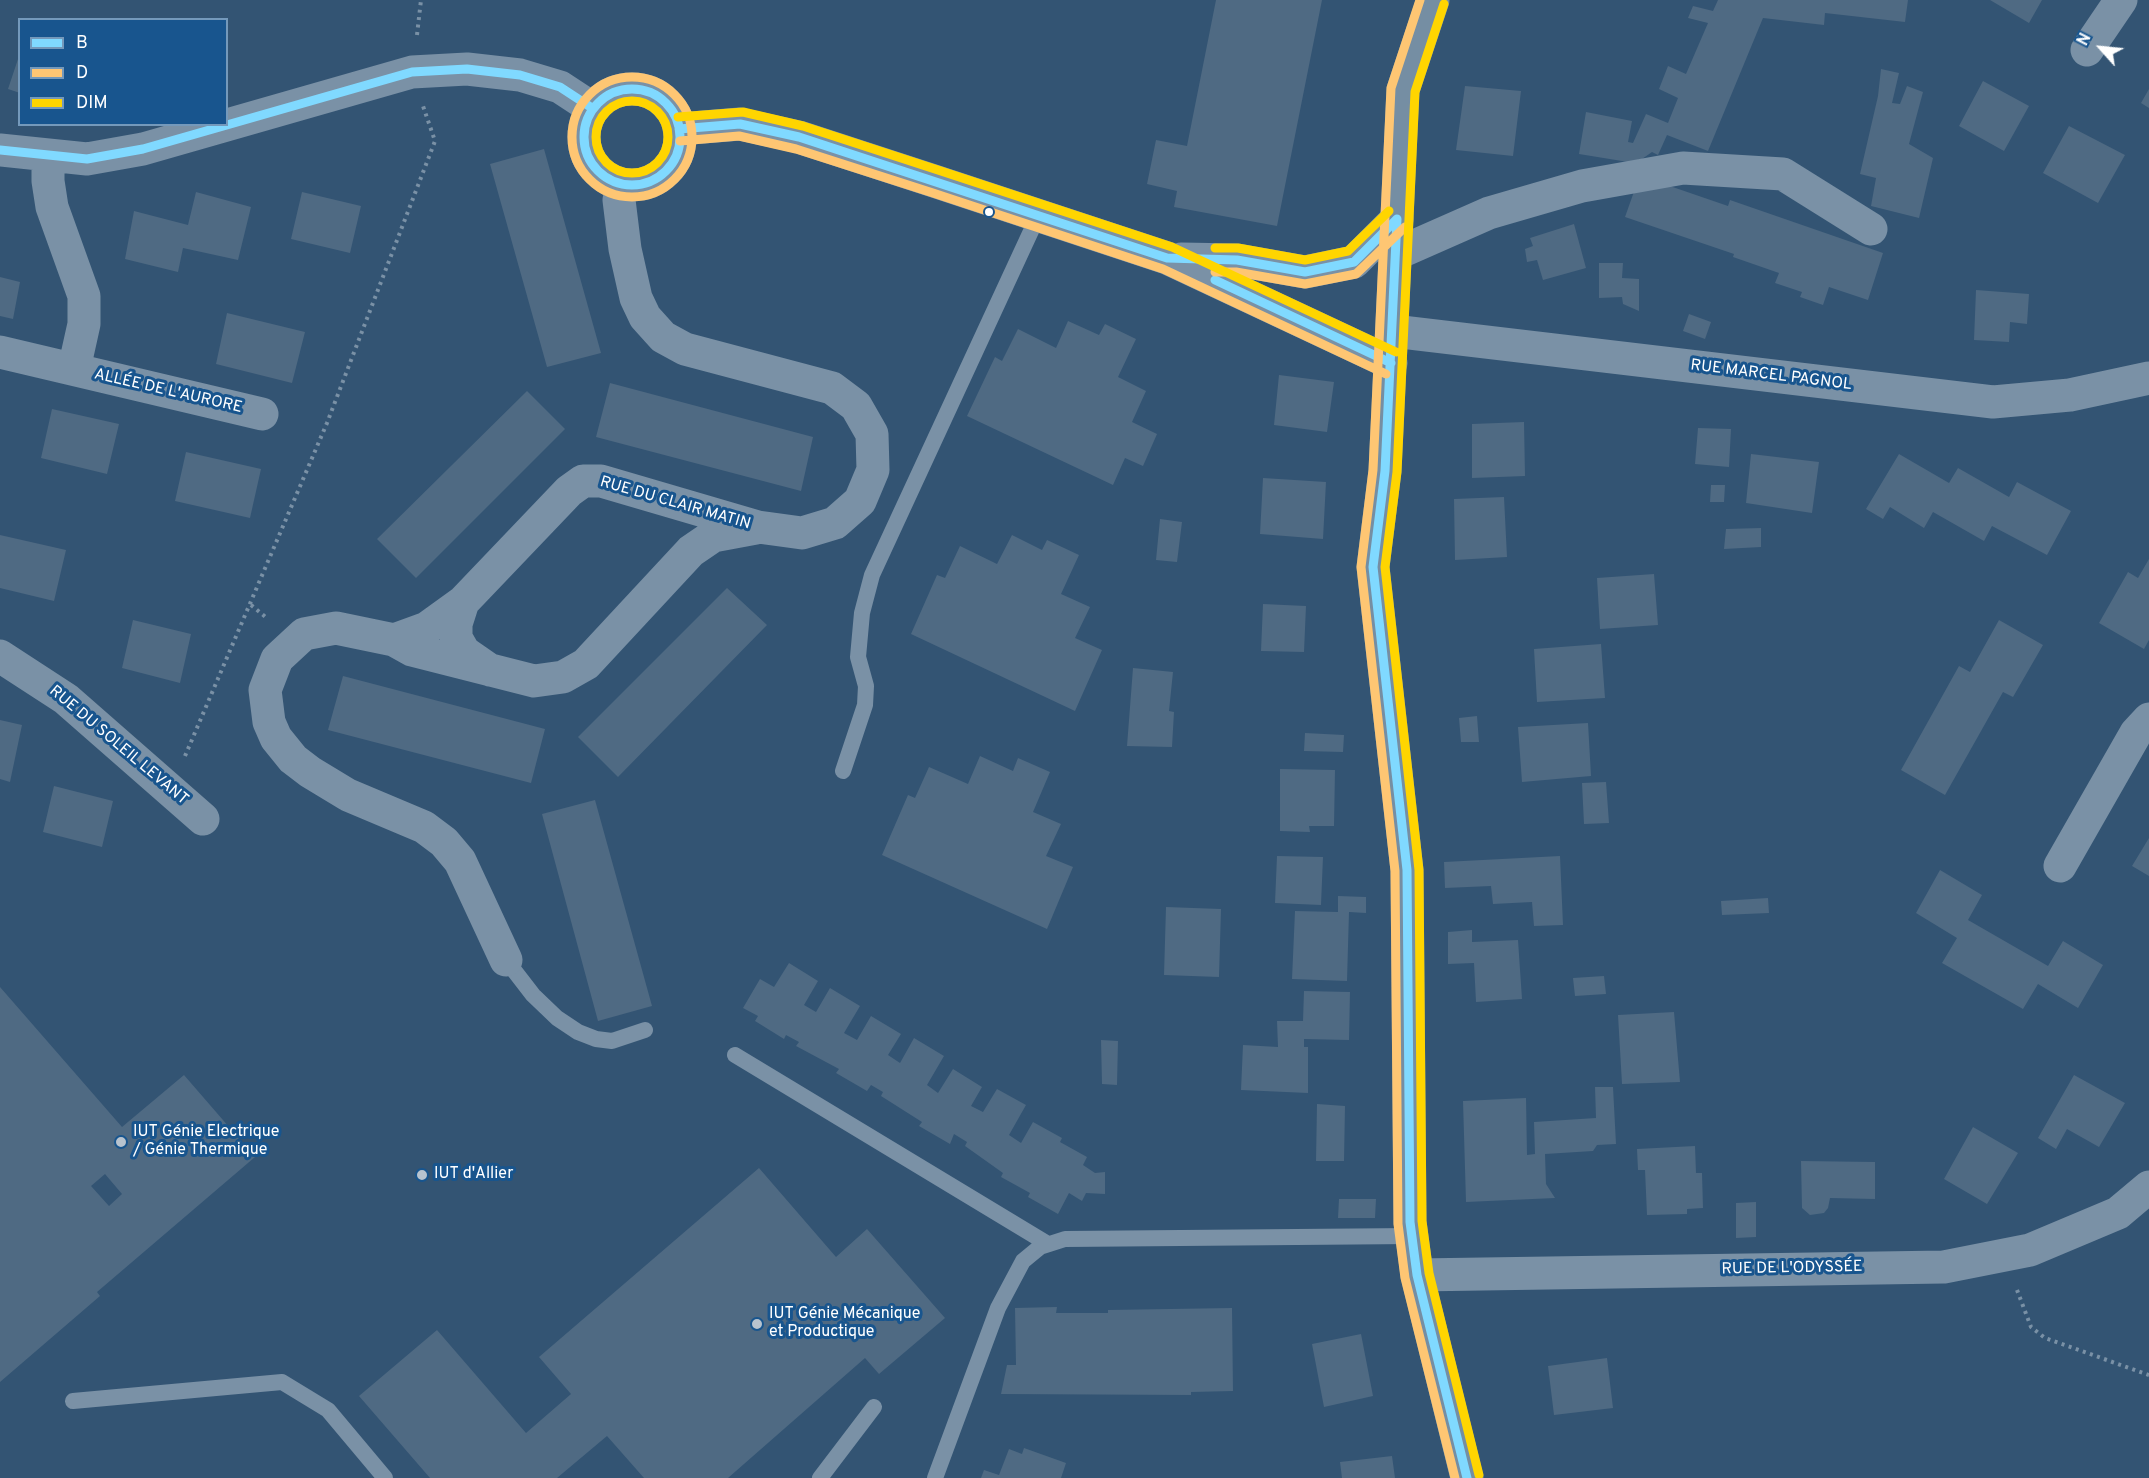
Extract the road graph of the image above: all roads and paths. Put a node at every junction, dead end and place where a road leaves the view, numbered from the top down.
1 (1433, 0) edge
2 (2121, 0) edge
3 (2088, 50) dead end
4 (412, 72) junction
5 (592, 108) junction
6 (228, 125) edge
7 (223, 126) edge
8 (679, 129) junction
9 (0, 150) edge
10 (48, 157) junction
11 (622, 184) junction
12 (1038, 216) junction
13 (1397, 219) junction
14 (1871, 229) dead end
15 (1396, 254) junction
16 (1167, 258) junction
17 (1393, 331) junction
18 (0, 352) edge
19 (1391, 363) junction
20 (74, 369) junction
21 (2149, 378) edge
22 (261, 414) dead end
23 (758, 527) junction
24 (463, 602) junction
25 (394, 640) junction
26 (0, 656) edge
27 (490, 670) junction
28 (2149, 719) edge
29 (843, 771) dead end
30 (170, 790) junction
31 (203, 819) dead end
32 (2060, 866) dead end
33 (506, 960) joint
34 (645, 1030) dead end
35 (735, 1055) dead end
36 (2149, 1187) edge
37 (1412, 1236) junction
38 (1048, 1244) junction
39 (2007, 1255) junction
40 (1417, 1275) junction
41 (2149, 1375) edge
42 (73, 1401) dead end
43 (874, 1407) dead end
44 (385, 1478) edge
45 (820, 1478) edge
46 (935, 1478) edge
47 (1467, 1478) edge

1 - 13 main road
2 - 3 street
4 - 5 street
4 - 6 street
4 - 30 path
5 - 8 street
5 - 11 street
7 - 10 street
8 - 11 street
8 - 12 street
9 - 10 street
10 - 20 street, ALLÉE DE L'AURORE
11 - 23 street, RUE DU CLAIR MATIN
12 - 16 street
12 - 29 lane
13 - 15 main road
13 - 16 street
14 - 15 street
15 - 17 main road
16 - 19 street
17 - 19 main road
17 - 21 street, RUE MARCEL PAGNOL
18 - 20 street, ALLÉE DE L'AURORE
19 - 37 main road
20 - 22 street, ALLÉE DE L'AURORE
23 - 24 street, RUE DU CLAIR MATIN
23 - 27 street, RUE DU CLAIR MATIN
24 - 25 street, RUE DU CLAIR MATIN
24 - 27 street, RUE DU CLAIR MATIN
25 - 27 street, RUE DU CLAIR MATIN
25 - 33 street, RUE DU CLAIR MATIN
26 - 30 street, RUE DU SOLEIL LEVANT
28 - 32 street
30 - 31 street, RUE DU SOLEIL LEVANT
33 - 34 lane
35 - 38 lane
36 - 39 street, RUE DE L'ODYSSÉE
37 - 38 lane
37 - 40 main road
38 - 46 lane
39 - 40 street, RUE DE L'ODYSSÉE
39 - 41 path
40 - 47 main road
42 - 44 lane
43 - 45 lane

